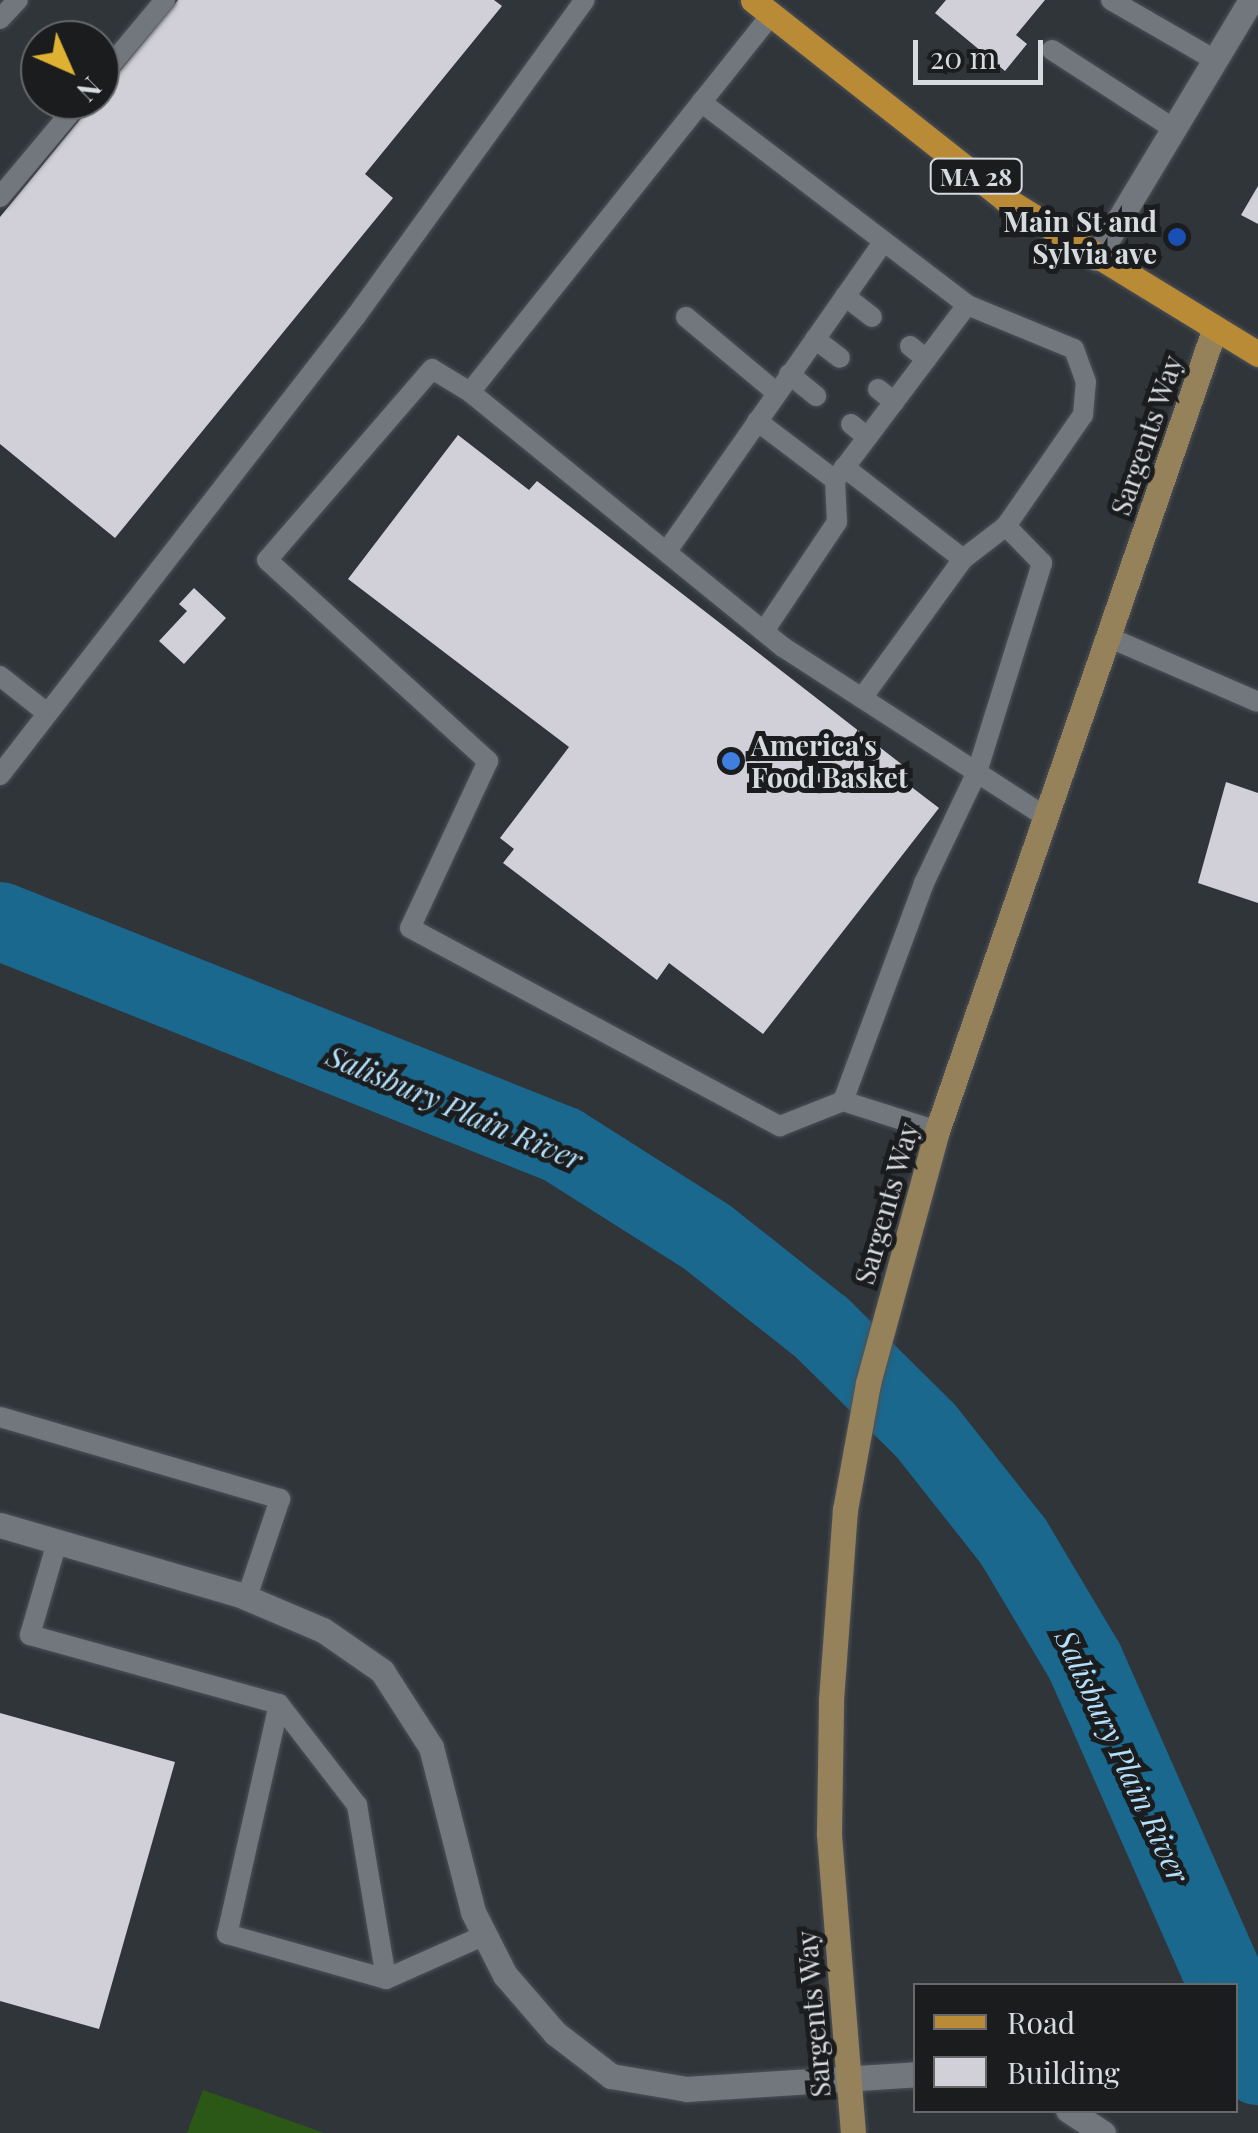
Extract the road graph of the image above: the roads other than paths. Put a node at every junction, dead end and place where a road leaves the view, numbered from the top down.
1 (165, 0) edge
2 (584, 0) edge
3 (1112, 0) edge
4 (16, 1) edge
5 (1248, 1) edge
6 (762, 8) edge
7 (0, 19) edge
8 (1052, 50) dead end
9 (120, 54) edge
10 (1215, 60) junction
11 (701, 102) junction
12 (65, 120) edge
13 (1174, 129) junction
14 (0, 197) edge
15 (884, 241) junction
16 (1096, 258) junction
17 (845, 296) junction
18 (967, 305) junction
19 (686, 316) dead end
20 (872, 317) dead end
21 (1214, 330) junction
22 (815, 338) junction
23 (1258, 354) edge
24 (840, 358) dead end
25 (790, 374) junction
26 (470, 392) junction
27 (777, 393) junction
28 (816, 396) dead end
29 (758, 421) junction
30 (840, 474) junction
31 (1006, 526) junction
32 (666, 552) junction
33 (963, 558) junction
34 (764, 631) junction
35 (1108, 637) junction
36 (0, 676) edge
37 (862, 698) junction
38 (1258, 702) edge
39 (47, 713) junction
40 (977, 772) junction
41 (0, 775) edge
42 (1046, 817) junction
43 (843, 1101) junction
44 (937, 1130) junction
45 (0, 1417) edge
46 (0, 1525) edge
47 (58, 1542) junction
48 (247, 1597) junction
49 (279, 1704) junction
50 (485, 1935) junction
51 (386, 1980) junction
52 (913, 2074) edge
53 (848, 2078) junction
54 (1073, 2113) edge
55 (853, 2133) edge
56 (1104, 2133) edge

1 - 9 lane
2 - 39 lane
3 - 10 lane
4 - 7 lane
5 - 10 street
6 - 11 lane
6 - 16 main road, MA 28
8 - 13 lane
10 - 13 street
11 - 15 lane
11 - 26 lane
12 - 14 lane
13 - 16 street
15 - 17 lane
15 - 18 lane
16 - 21 main road, MA 28
17 - 20 lane
17 - 22 lane
18 - 30 lane
18 - 31 lane
19 - 27 lane
21 - 23 main road, MA 28
21 - 35 main road, Sargents Way
22 - 24 lane
22 - 25 lane
25 - 27 lane
25 - 28 lane
26 - 32 lane
26 - 43 lane
27 - 29 lane
29 - 30 lane
29 - 32 lane
30 - 33 lane
30 - 34 lane
31 - 33 lane
31 - 40 lane
32 - 34 lane
33 - 37 lane
34 - 37 lane
35 - 38 lane
35 - 42 main road, Sargents Way
36 - 39 lane
37 - 40 lane
39 - 41 lane
40 - 42 lane
40 - 43 lane
42 - 44 main road, Sargents Way
43 - 44 lane
44 - 53 main road, Sargents Way
45 - 48 lane
46 - 47 street
47 - 48 street
47 - 49 lane
48 - 50 street
49 - 51 lane
49 - 51 lane
50 - 51 lane
50 - 53 street
52 - 53 street
53 - 55 main road, Sargents Way
54 - 56 street

